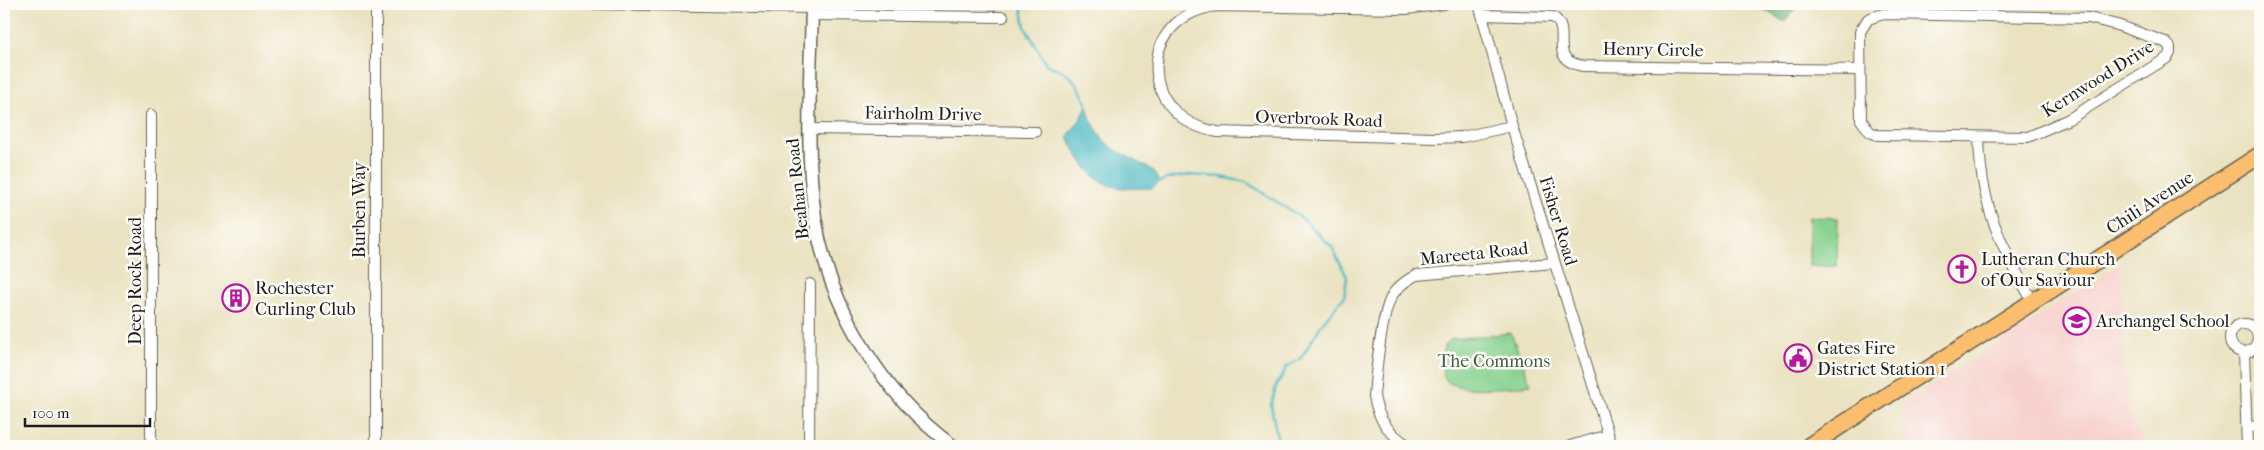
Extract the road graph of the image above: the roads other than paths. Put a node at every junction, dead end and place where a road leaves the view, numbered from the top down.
1 (376, 4) edge
2 (593, 4) edge
3 (1444, 4) edge
4 (1479, 4) edge
5 (812, 9) edge
6 (1482, 15) junction
7 (1003, 16) dead end
8 (1860, 70) junction
9 (151, 115) dead end
10 (1512, 126) junction
11 (810, 129) junction
12 (1035, 132) dead end
13 (1979, 137) junction
14 (2260, 155) edge
15 (1554, 263) junction
16 (810, 284) dead end
17 (2033, 302) junction
18 (2244, 352) dead end
19 (2260, 426) edge
20 (2247, 427) junction
21 (1608, 435) junction
22 (151, 446) edge
23 (376, 446) edge
24 (809, 446) edge
25 (953, 446) edge
26 (1409, 446) edge
27 (1570, 446) edge
28 (1612, 446) edge
29 (1810, 446) edge
30 (2247, 446) edge

1 - 23 street, Burben Way
2 - 5 street
3 - 10 street, Overbrook Road
4 - 6 street, Fisher Road
5 - 7 street
5 - 11 street, Beahan Road
6 - 8 street, Henry Circle
6 - 10 street, Fisher Road
8 - 13 street, Kernwood Drive
8 - 13 street, Kernwood Drive
9 - 22 street, Deep Rock Road
10 - 15 street, Fisher Road
11 - 12 street, Fairholm Drive
11 - 25 street, Beahan Road
13 - 17 street
14 - 17 main road, Chili Avenue
15 - 21 street, Fisher Road
15 - 26 street, Mareeta Road
16 - 24 street
17 - 29 main road, Chili Avenue
18 - 20 street
19 - 20 street
20 - 30 street
21 - 27 street
21 - 28 street, Fisher Road

